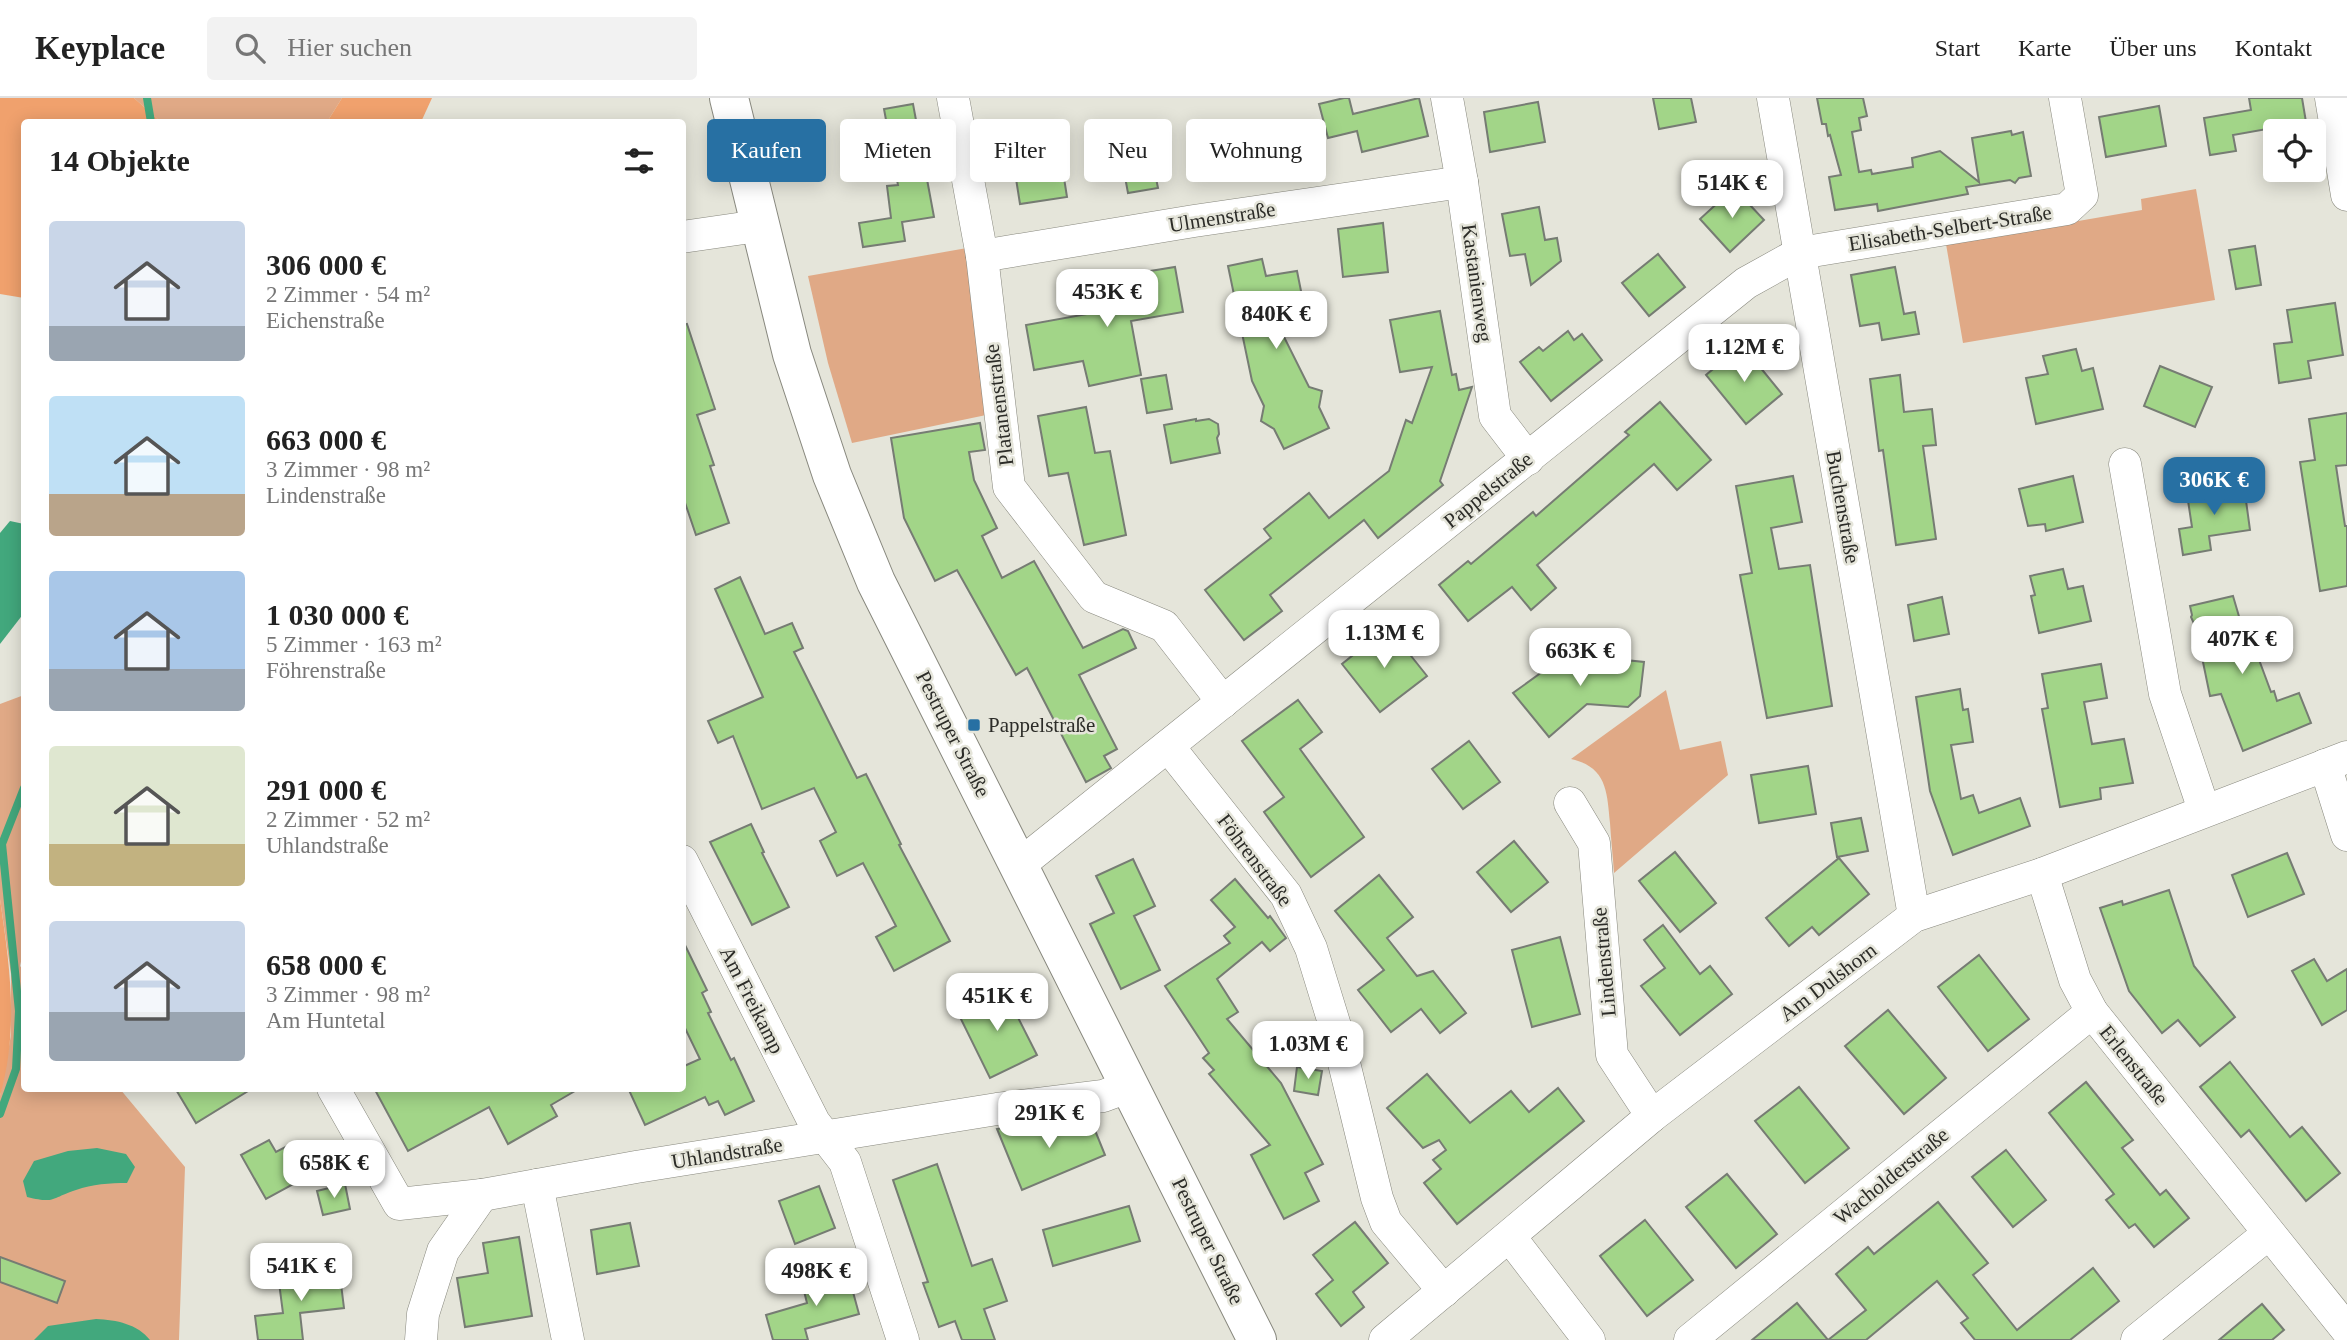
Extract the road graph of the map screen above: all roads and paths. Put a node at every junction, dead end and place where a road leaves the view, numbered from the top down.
1 (729, 98) edge
2 (953, 98) edge
3 (1447, 98) edge
4 (1773, 98) edge
5 (2065, 98) edge
6 (2331, 98) edge
7 (1462, 182) junction
8 (2347, 195) edge
9 (758, 226) junction
10 (686, 236) edge
11 (1800, 253) junction
12 (982, 256) junction
13 (1528, 458) junction
14 (2125, 464) dead end
15 (1223, 702) junction
16 (1168, 746) junction
17 (2336, 761) edge
18 (1570, 803) dead end
19 (2204, 810) junction
20 (2347, 835) edge
21 (1018, 865) junction
22 (686, 869) edge
23 (2042, 874) junction
24 (1914, 916) junction
25 (2092, 1012) junction
26 (1130, 1086) junction
27 (335, 1092) edge
28 (1652, 1116) junction
29 (826, 1138) junction
30 (537, 1185) junction
31 (481, 1195) junction
32 (2268, 1234) junction
33 (1510, 1237) junction
34 (1444, 1291) junction
35 (2347, 1330) edge
36 (421, 1340) edge
37 (568, 1340) edge
38 (903, 1340) edge
39 (1257, 1340) edge
40 (1385, 1340) edge
41 (1589, 1340) edge
42 (1690, 1340) edge
43 (2137, 1340) edge

1 - 9 street, Pestruper Straße
2 - 12 street, Platanenstraße
3 - 7 street, Kastanienweg
4 - 11 street, Buchenstraße
5 - 11 street, Elisabeth-Selbert-Straße
6 - 8 street
7 - 12 street, Ulmenstraße
7 - 13 street, Kastanienweg
9 - 10 street
9 - 21 street, Pestruper Straße
11 - 13 street, Pappelstraße
11 - 24 street, Buchenstraße
12 - 15 street, Platanenstraße
13 - 15 street, Pappelstraße
14 - 19 street
15 - 16 street, Pappelstraße
16 - 21 street, Pappelstraße
16 - 34 street, Föhrenstraße
17 - 19 street, Am Dulshorn
17 - 20 street
18 - 28 street, Lindenstraße
19 - 23 street, Am Dulshorn
21 - 26 street, Pestruper Straße
22 - 29 street, Am Freikamp
23 - 24 street, Am Dulshorn
23 - 25 street, Erlenstraße
24 - 28 street, Am Dulshorn
25 - 32 street, Erlenstraße
25 - 42 street, Wacholderstraße
26 - 29 street, Uhlandstraße
26 - 39 street, Pestruper Straße
27 - 31 street, Uhlandstraße
28 - 33 street, Am Dulshorn
29 - 30 street, Uhlandstraße
29 - 38 street, Am Freikamp
30 - 31 street, Uhlandstraße
30 - 37 street
31 - 36 street
32 - 35 street, Erlenstraße
32 - 43 street
33 - 34 street, Am Dulshorn
33 - 41 street
34 - 40 street, Am Dulshorn

